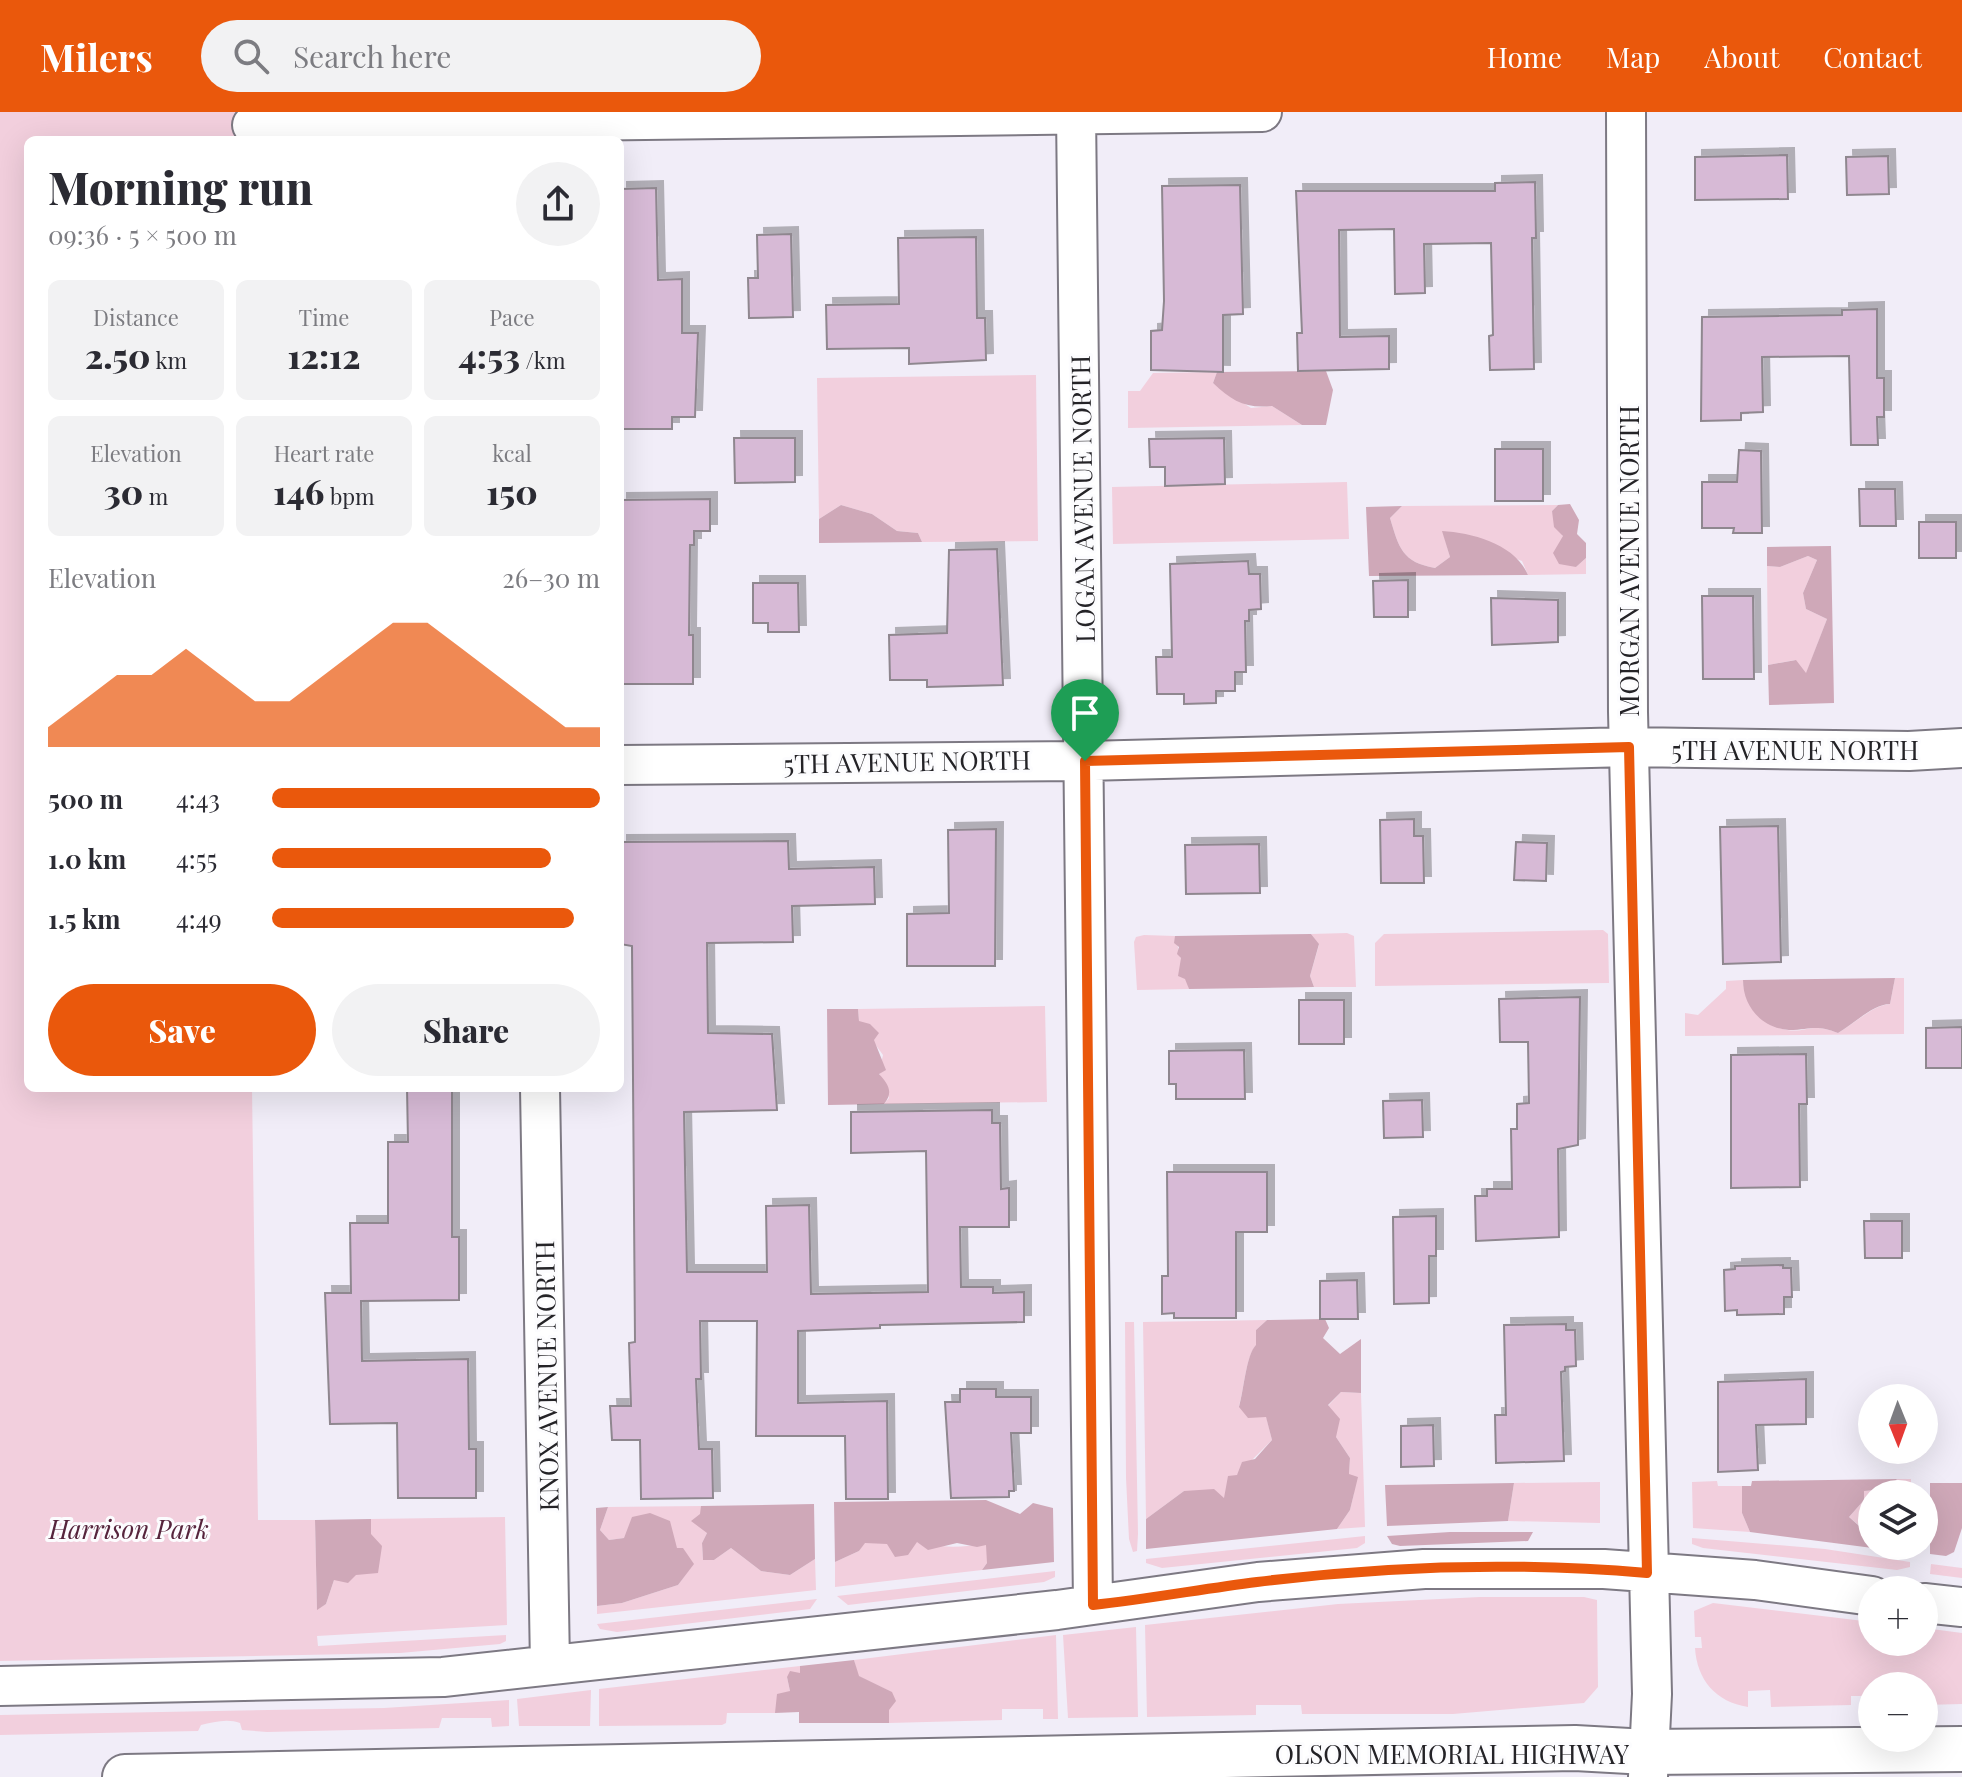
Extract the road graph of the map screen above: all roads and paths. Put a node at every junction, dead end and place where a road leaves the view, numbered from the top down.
1 (1262, 112) edge
2 (1626, 112) edge
3 (1076, 114) edge
4 (252, 125) dead end
5 (524, 125) edge
6 (1629, 747) junction
7 (1962, 748) edge
8 (1085, 761) junction
9 (624, 765) edge
10 (540, 1092) edge
11 (1647, 1573) junction
12 (1858, 1594) edge
13 (1938, 1604) edge
14 (1093, 1605) junction
15 (1962, 1607) edge
16 (550, 1665) junction
17 (0, 1686) edge
18 (1962, 1749) edge
19 (1647, 1765) edge
20 (125, 1777) edge

1 - 3 street
2 - 6 street, MORGAN AVENUE NORTH
3 - 5 street
3 - 8 street, LOGAN AVENUE NORTH
4 - 5 street
6 - 7 street, 5TH AVENUE NORTH
6 - 8 street, 5TH AVENUE NORTH
6 - 11 street, MORGAN AVENUE NORTH
8 - 9 street, 5TH AVENUE NORTH
8 - 14 street, LOGAN AVENUE NORTH
10 - 16 street, KNOX AVENUE NORTH
11 - 12 street
11 - 14 street
11 - 19 street, MORGAN AVENUE NORTH
13 - 15 street
14 - 16 street
16 - 17 street
18 - 19 main road, OLSON MEMORIAL HIGHWAY
19 - 20 main road, OLSON MEMORIAL HIGHWAY

